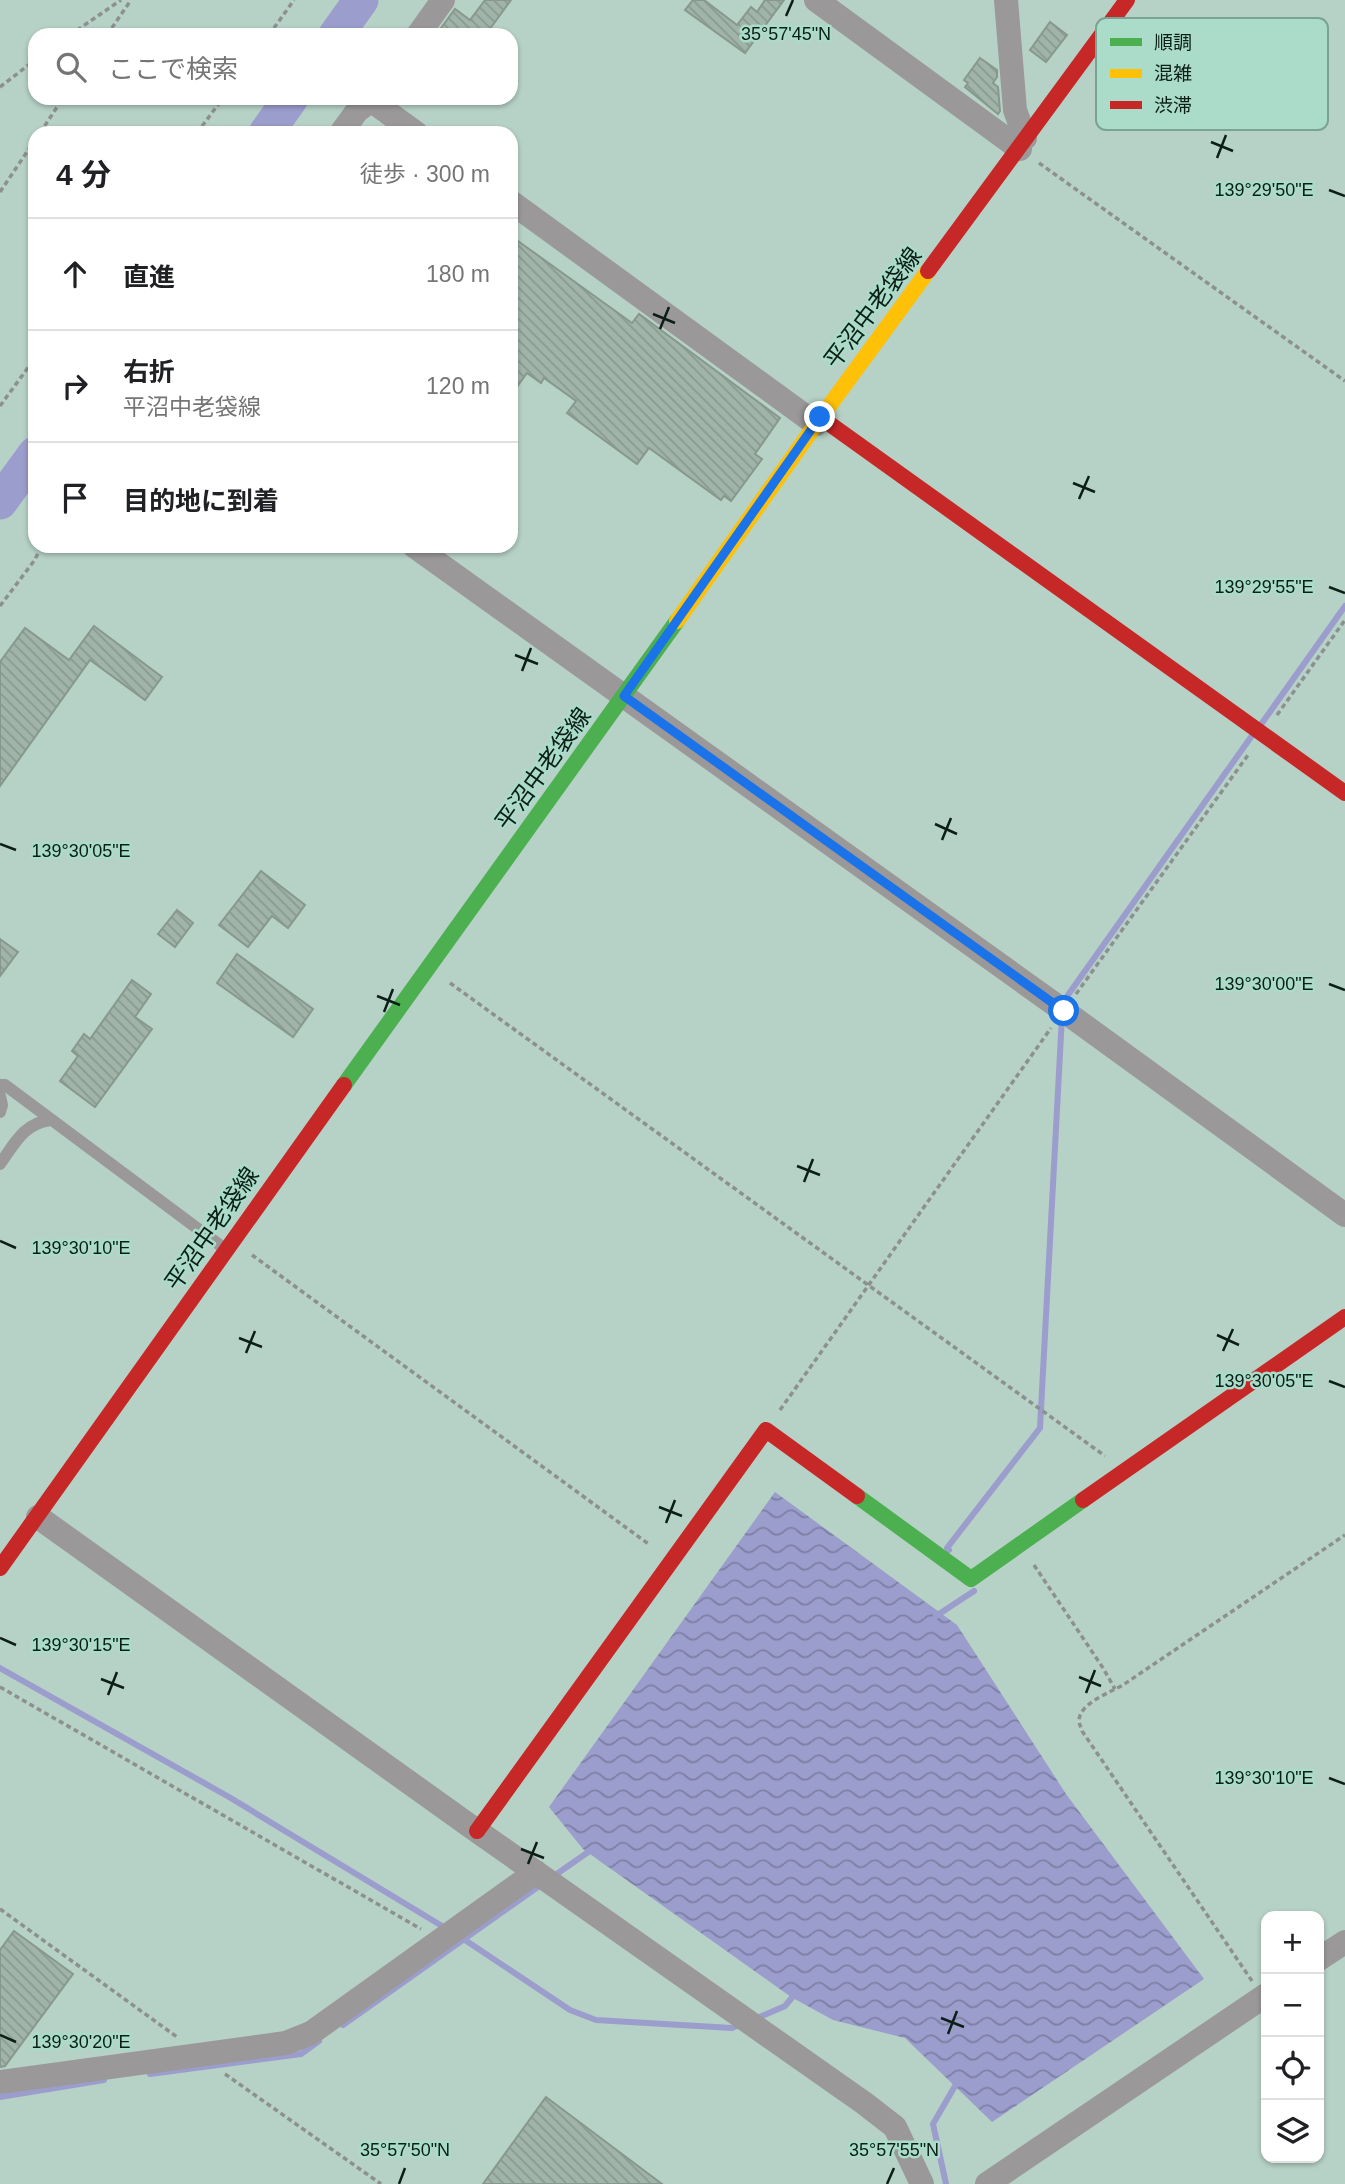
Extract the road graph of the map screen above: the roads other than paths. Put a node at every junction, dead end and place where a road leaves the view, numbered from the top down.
1 (443, 0) edge
2 (816, 0) edge
3 (1006, 0) edge
4 (1128, 0) edge
5 (1115, 18) edge
6 (423, 28) edge
7 (1096, 43) edge
8 (365, 105) edge
9 (381, 105) edge
10 (346, 126) edge
11 (407, 126) edge
12 (1022, 143) junction
13 (518, 207) edge
14 (818, 421) junction
15 (424, 553) edge
16 (624, 696) junction
17 (1345, 793) edge
18 (0, 1085) edge
19 (0, 1096) edge
20 (0, 1112) edge
21 (51, 1120) junction
22 (0, 1164) edge
23 (1345, 1215) edge
24 (228, 1245) junction
25 (1345, 1317) edge
26 (38, 1517) junction
27 (0, 1568) edge
28 (477, 1831) junction
29 (536, 1872) junction
30 (1345, 1942) edge
31 (1324, 1956) edge
32 (1261, 1999) edge
33 (0, 2082) edge
34 (922, 2184) edge
35 (987, 2184) edge

1 - 6 street
2 - 12 street
3 - 12 street
4 - 5 main road, 平沼中老袋線
7 - 12 main road, 平沼中老袋線
8 - 10 street
9 - 11 street
12 - 14 main road, 平沼中老袋線
13 - 14 street
14 - 16 main road, 平沼中老袋線
14 - 17 main road
15 - 16 street
16 - 23 street
16 - 24 main road, 平沼中老袋線
18 - 21 lane
19 - 20 lane
21 - 22 lane
21 - 24 lane
24 - 26 main road, 平沼中老袋線
25 - 28 main road
26 - 27 main road, 平沼中老袋線
26 - 28 street
28 - 29 street
29 - 33 street
29 - 34 street
30 - 31 street
32 - 35 street

